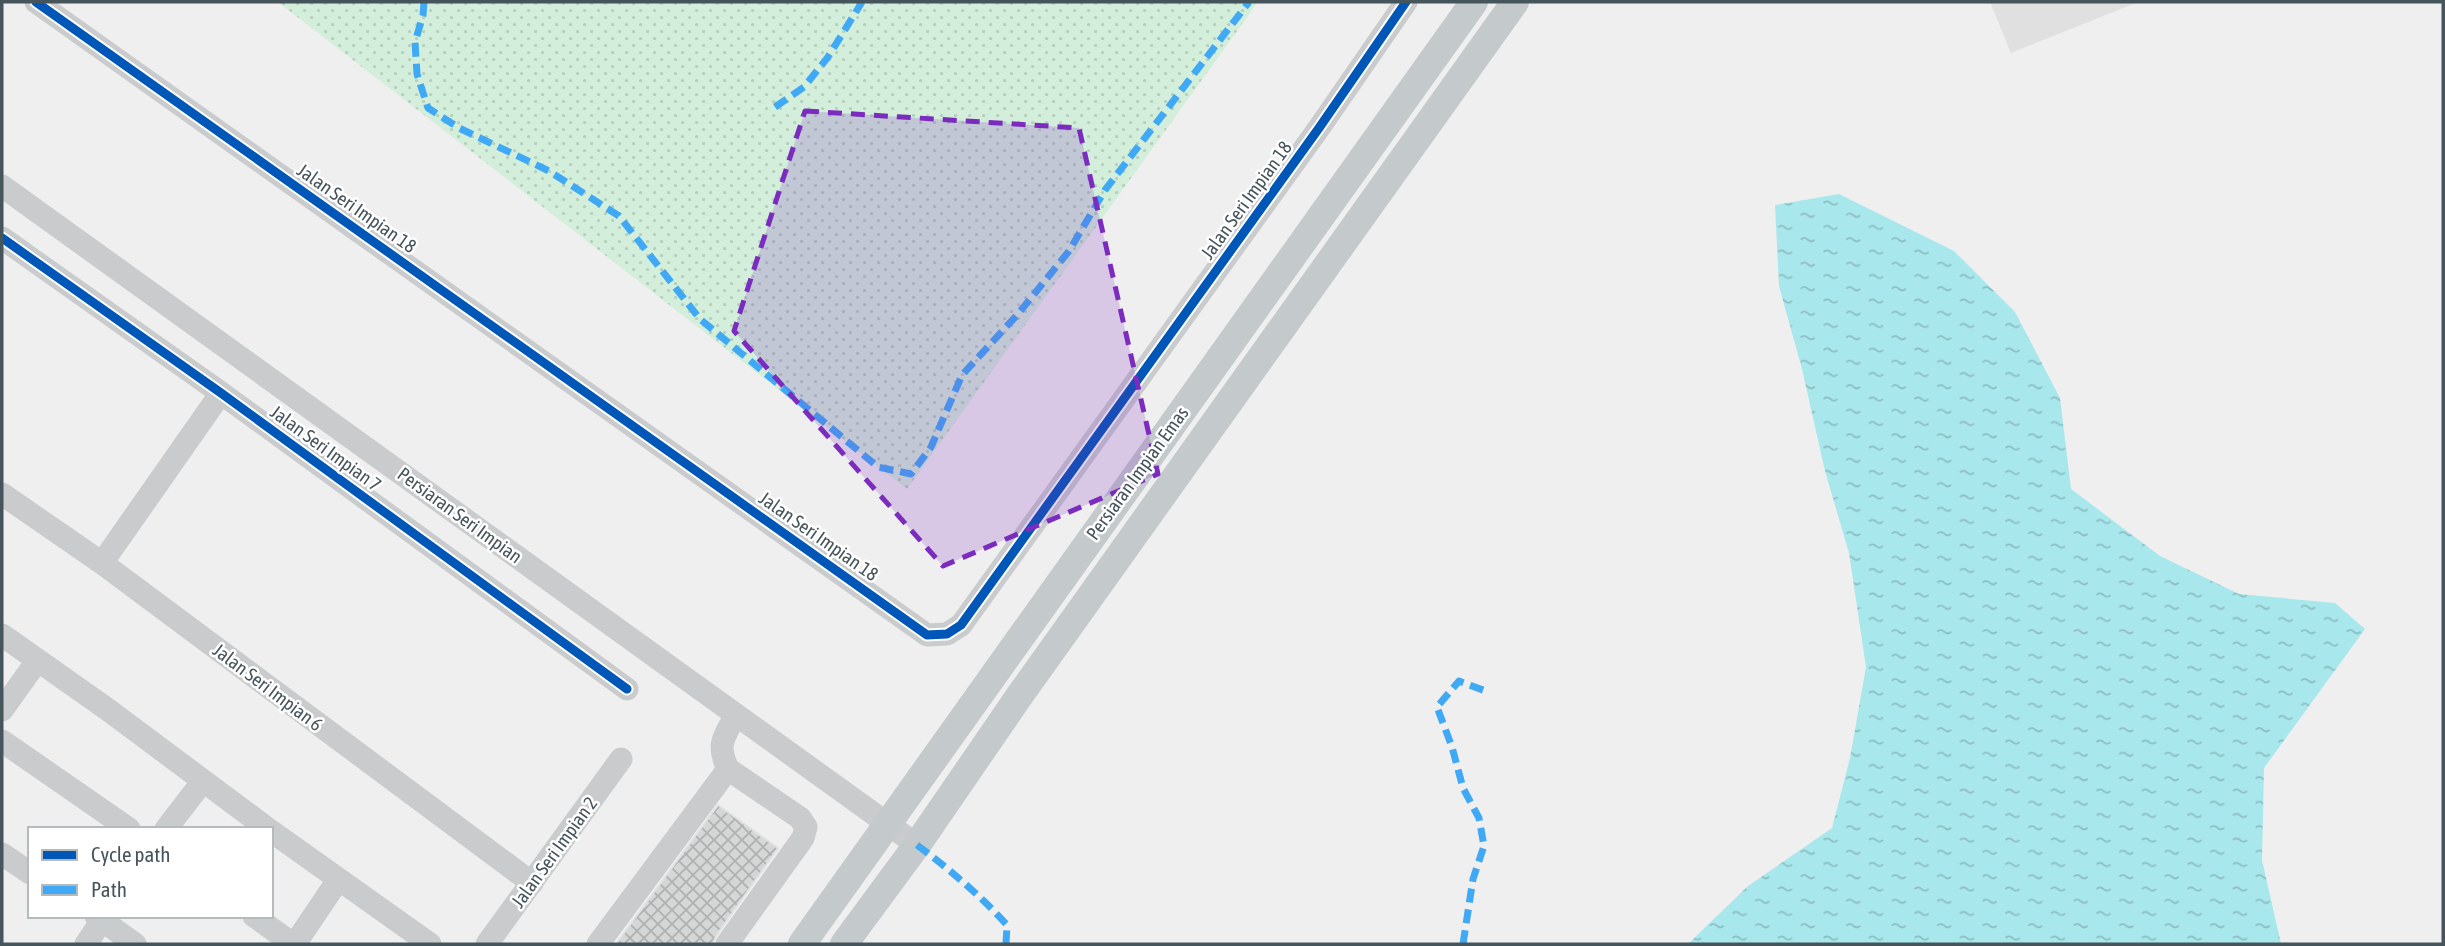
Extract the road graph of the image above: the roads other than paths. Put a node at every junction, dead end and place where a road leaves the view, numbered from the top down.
1 (36, 2) edge
2 (1406, 2) edge
3 (1474, 2) edge
4 (1515, 2) edge
5 (2, 186) edge
6 (2, 238) edge
7 (221, 393) junction
8 (2, 494) edge
9 (102, 563) junction
10 (2, 635) edge
11 (37, 661) junction
12 (627, 689) dead end
13 (2, 710) edge
14 (736, 715) junction
15 (2, 741) edge
16 (621, 759) dead end
17 (728, 769) junction
18 (203, 781) junction
19 (887, 823) junction
20 (126, 827) edge
21 (168, 827) edge
22 (266, 827) edge
23 (273, 832) edge
24 (917, 845) junction
25 (2, 854) edge
26 (28, 872) edge
27 (338, 880) junction
28 (533, 883) junction
29 (101, 918) edge
30 (257, 918) edge
31 (86, 944) edge
32 (135, 944) edge
33 (294, 944) edge
34 (430, 944) edge
35 (488, 944) edge
36 (598, 944) edge
37 (727, 944) edge
38 (802, 944) edge
39 (844, 944) edge

1 - 2 street, Jalan Seri Impian 18
3 - 19 main road, Persiaran Impian Emas
4 - 24 main road, Persiaran Impian Emas
5 - 14 street, Persiaran Seri Impian
6 - 7 street, Jalan Seri Impian 7
7 - 9 street
7 - 12 street, Jalan Seri Impian 7
8 - 9 street, Jalan Seri Impian 6
9 - 28 street, Jalan Seri Impian 6
10 - 11 street
11 - 13 street
11 - 18 street
14 - 17 street
14 - 19 street, Persiaran Seri Impian
15 - 20 street
16 - 28 street, Jalan Seri Impian 2
17 - 36 street
17 - 37 street
18 - 21 street
18 - 22 street
19 - 24 street, Persiaran Seri Impian
19 - 38 main road, Persiaran Impian Emas
23 - 27 street
24 - 39 main road, Persiaran Impian Emas
25 - 26 street
27 - 33 street
27 - 34 street
28 - 35 street, Jalan Seri Impian 2
29 - 31 street
29 - 32 street
30 - 33 street

